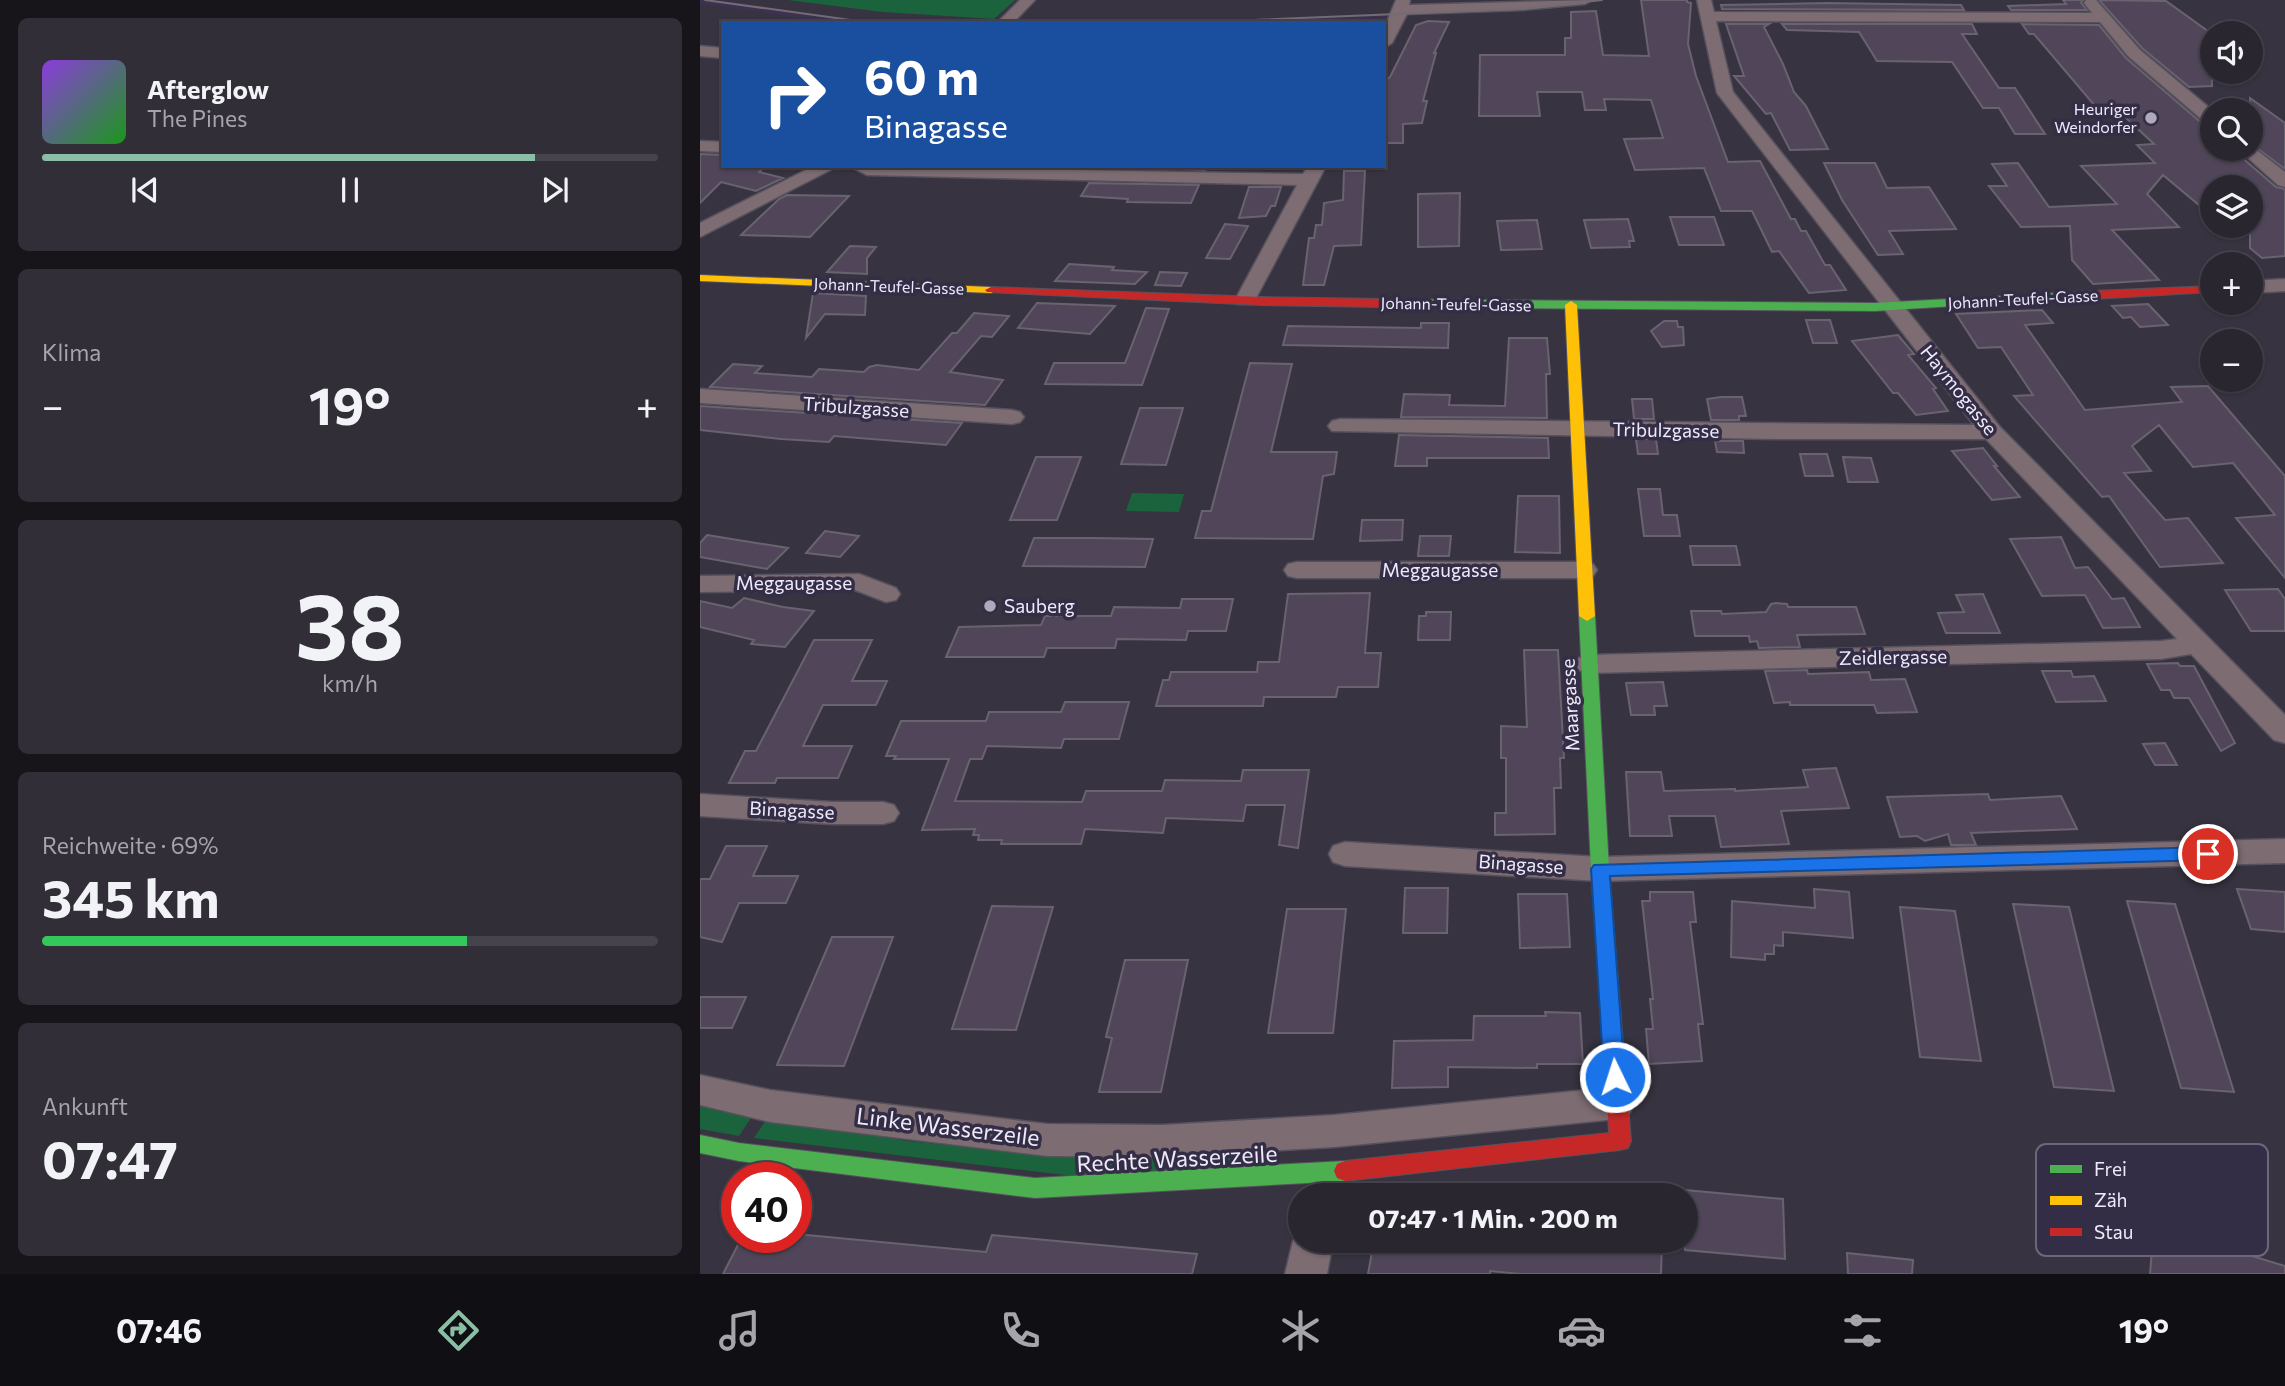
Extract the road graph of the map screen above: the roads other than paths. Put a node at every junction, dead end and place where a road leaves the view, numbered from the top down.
1 (1028, 0) edge
2 (1585, 0) edge
3 (2088, 0) edge
4 (1402, 5) edge
5 (1706, 8) edge
6 (2102, 18) junction
7 (1006, 21) edge
8 (1386, 39) edge
9 (700, 51) edge
10 (721, 52) edge
11 (2200, 109) edge
12 (700, 146) edge
13 (721, 147) edge
14 (2261, 161) edge
15 (825, 168) edge
16 (862, 168) edge
17 (1313, 173) edge
18 (2285, 181) edge
19 (700, 232) edge
20 (700, 278) edge
21 (2285, 285) edge
22 (2263, 286) edge
23 (2200, 290) edge
24 (1245, 300) junction
25 (1571, 305) junction
26 (1891, 306) junction
27 (700, 396) edge
28 (1012, 417) dead end
29 (1340, 426) dead end
30 (1577, 429) junction
31 (1992, 432) junction
32 (1297, 570) dead end
33 (1584, 570) junction
34 (700, 584) edge
35 (886, 594) dead end
36 (2196, 644) junction
37 (1589, 664) junction
38 (2285, 733) edge
39 (700, 805) edge
40 (883, 813) dead end
41 (2285, 851) edge
42 (1345, 853) dead end
43 (1600, 869) junction
44 (700, 1090) edge
45 (1616, 1103) junction
46 (700, 1144) edge
47 (1333, 1183) edge
48 (1288, 1185) edge
49 (1310, 1253) edge
50 (1306, 1274) edge

1 - 7 street
2 - 4 street
3 - 6 street
4 - 8 street
5 - 6 street
5 - 26 street, Haymogasse
6 - 11 street
9 - 10 street
12 - 13 street
14 - 18 street
15 - 19 street
16 - 17 street
17 - 24 street
20 - 24 street, Johann-Teufel-Gasse
21 - 22 street
23 - 26 street, Johann-Teufel-Gasse
24 - 25 street, Johann-Teufel-Gasse
25 - 26 street, Johann-Teufel-Gasse
25 - 30 street, Maargasse
26 - 31 street, Haymogasse
27 - 28 street, Tribulzgasse
29 - 30 street, Tribulzgasse
30 - 31 street, Tribulzgasse
30 - 33 street, Maargasse
31 - 36 street, Haymogasse
32 - 33 street, Meggaugasse
33 - 37 street, Maargasse
34 - 35 street, Meggaugasse
36 - 37 street, Zeidlergasse
36 - 38 street, Haymogasse
37 - 43 street, Maargasse
39 - 40 street, Binagasse
41 - 43 street, Binagasse
42 - 43 street, Binagasse
43 - 45 street, Maargasse
44 - 45 street, Linke Wasserzeile
45 - 47 street, Rechte Wasserzeile
46 - 48 street, Rechte Wasserzeile
49 - 50 street

